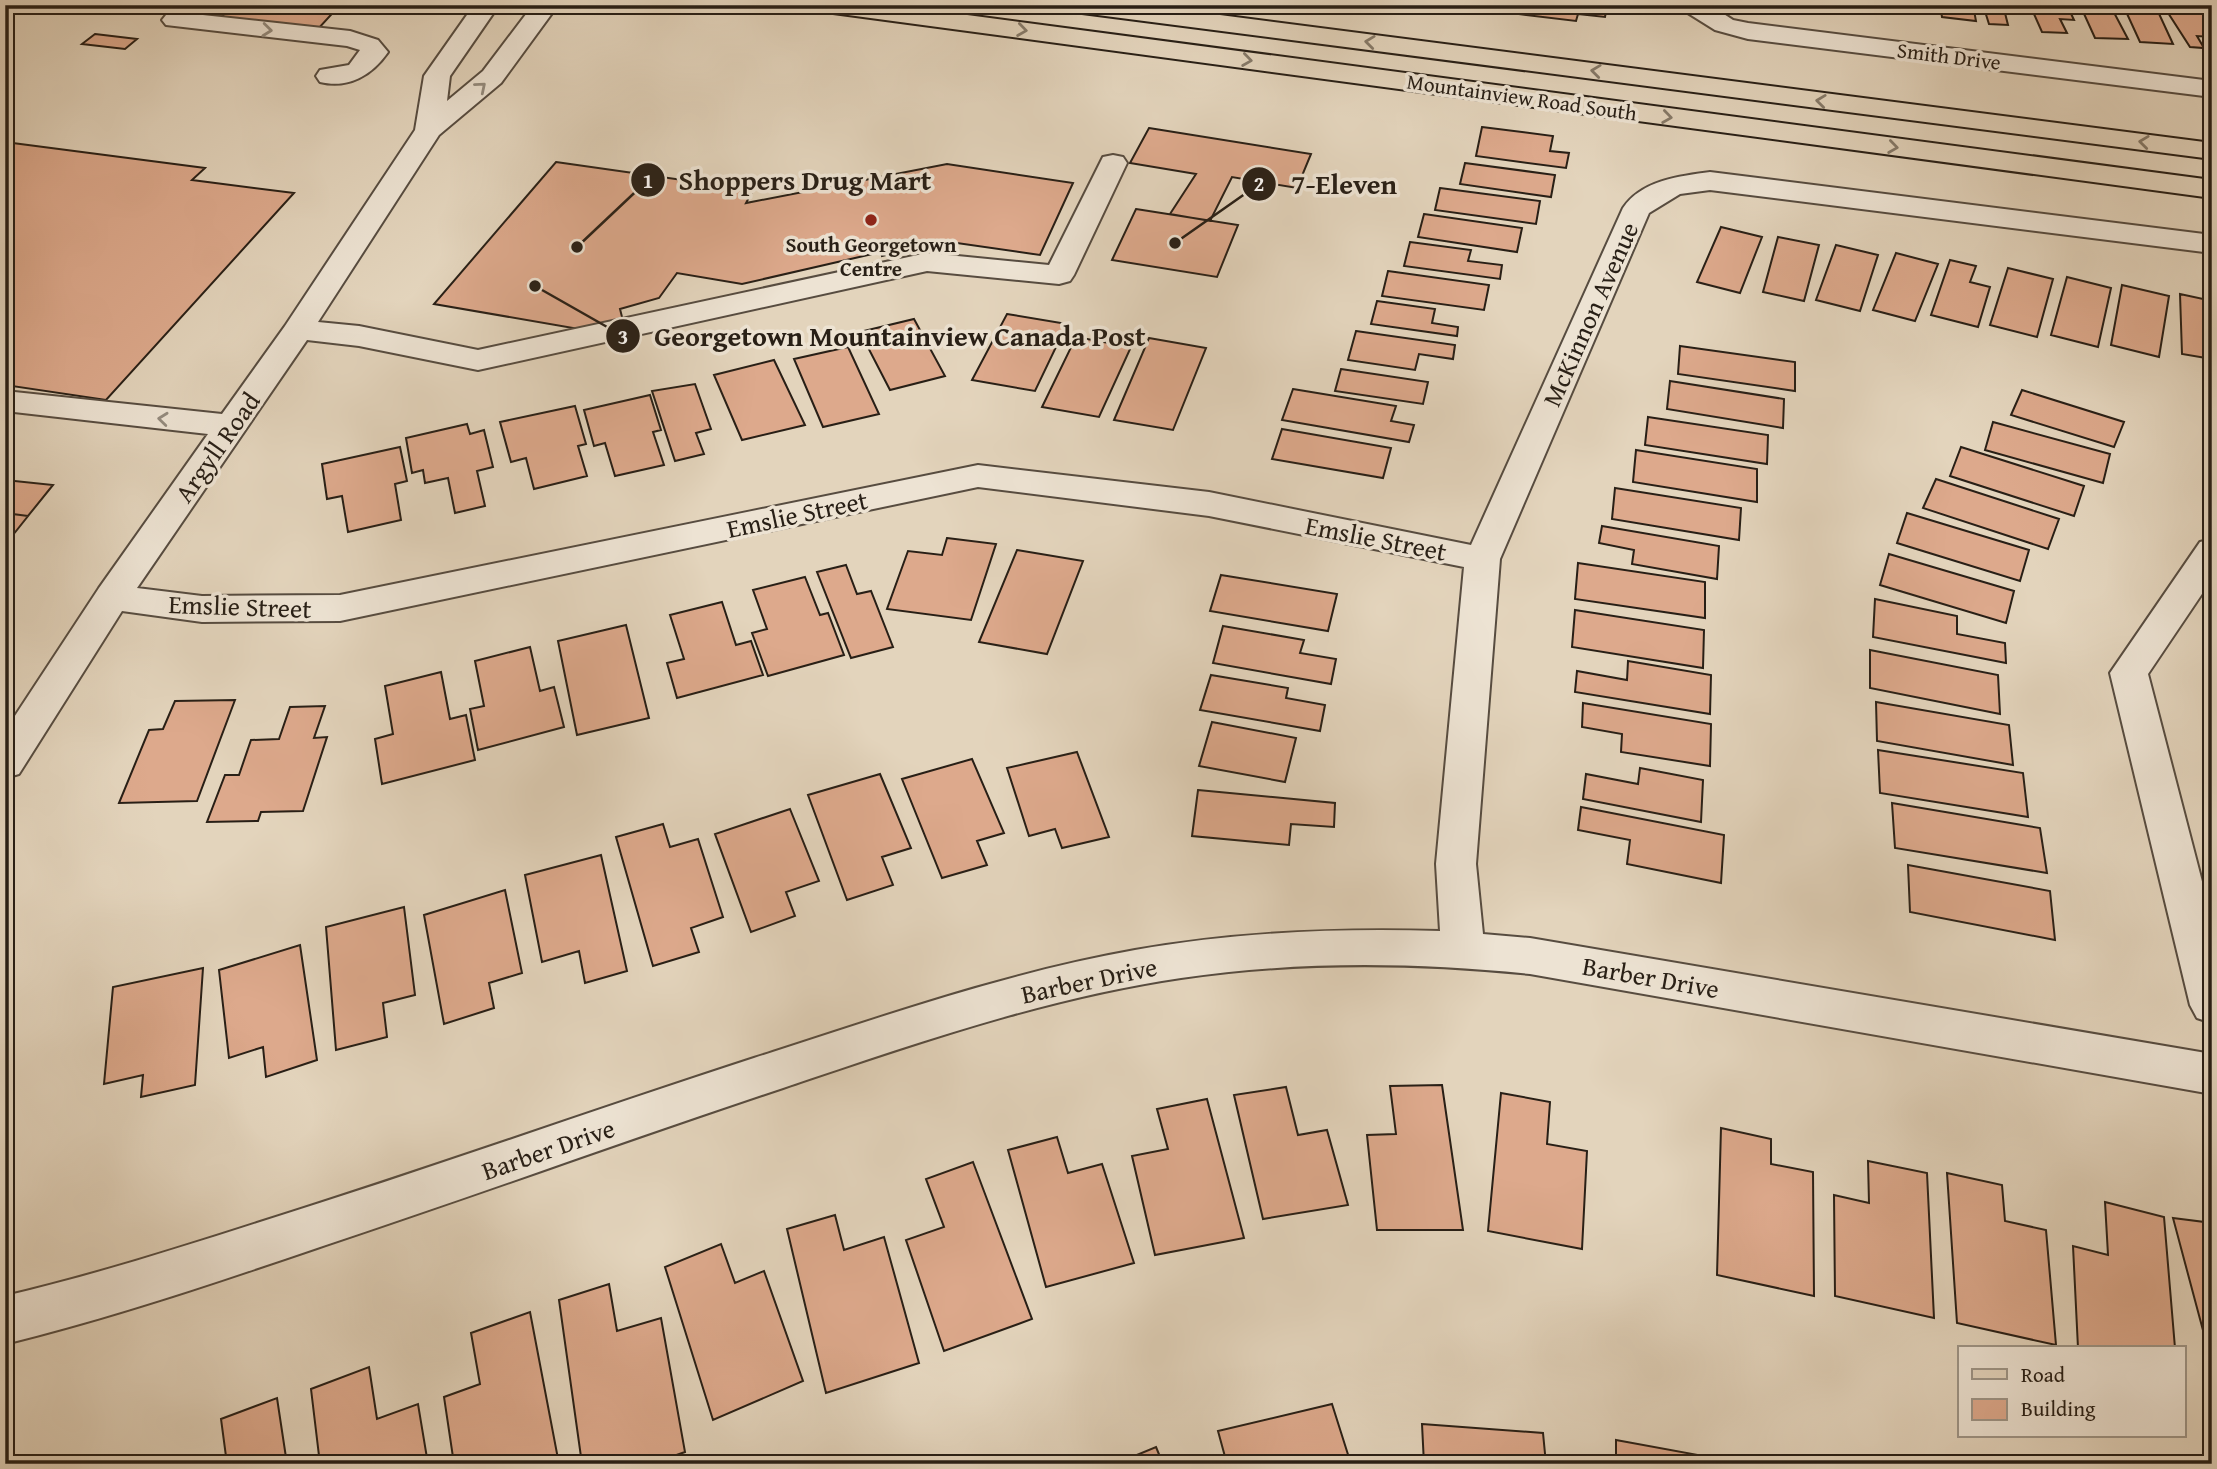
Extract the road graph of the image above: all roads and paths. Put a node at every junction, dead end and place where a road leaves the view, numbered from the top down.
1 (487, 5) edge
2 (546, 5) edge
3 (833, 5) edge
4 (1082, 5) edge
5 (1692, 5) edge
6 (175, 20) dead end
7 (329, 76) dead end
8 (2212, 89) edge
9 (429, 130) junction
10 (2212, 151) edge
11 (1113, 163) dead end
12 (2212, 189) edge
13 (2212, 244) edge
14 (298, 330) junction
15 (5, 401) edge
16 (231, 426) junction
17 (2212, 551) edge
18 (1482, 559) junction
19 (112, 597) junction
20 (5, 763) edge
21 (1463, 948) junction
22 (2212, 1004) edge
23 (2212, 1074) edge
24 (5, 1320) edge

1 - 9 street, Argyll Road
9 -> 2 street, Argyll Road
3 -> 12 main road, Mountainview Road South
10 -> 4 main road, Mountainview Road South
5 - 8 street, Smith Drive
6 -> 7 street
9 - 14 street, Argyll Road
11 - 14 street
13 - 18 street, McKinnon Avenue
14 - 16 street, Argyll Road
16 -> 15 street
16 - 19 street, Argyll Road
17 - 22 street
18 - 19 street, Emslie Street
18 - 21 street, McKinnon Avenue
19 - 20 street, Argyll Road
21 - 23 street, Barber Drive
21 - 24 street, Barber Drive

